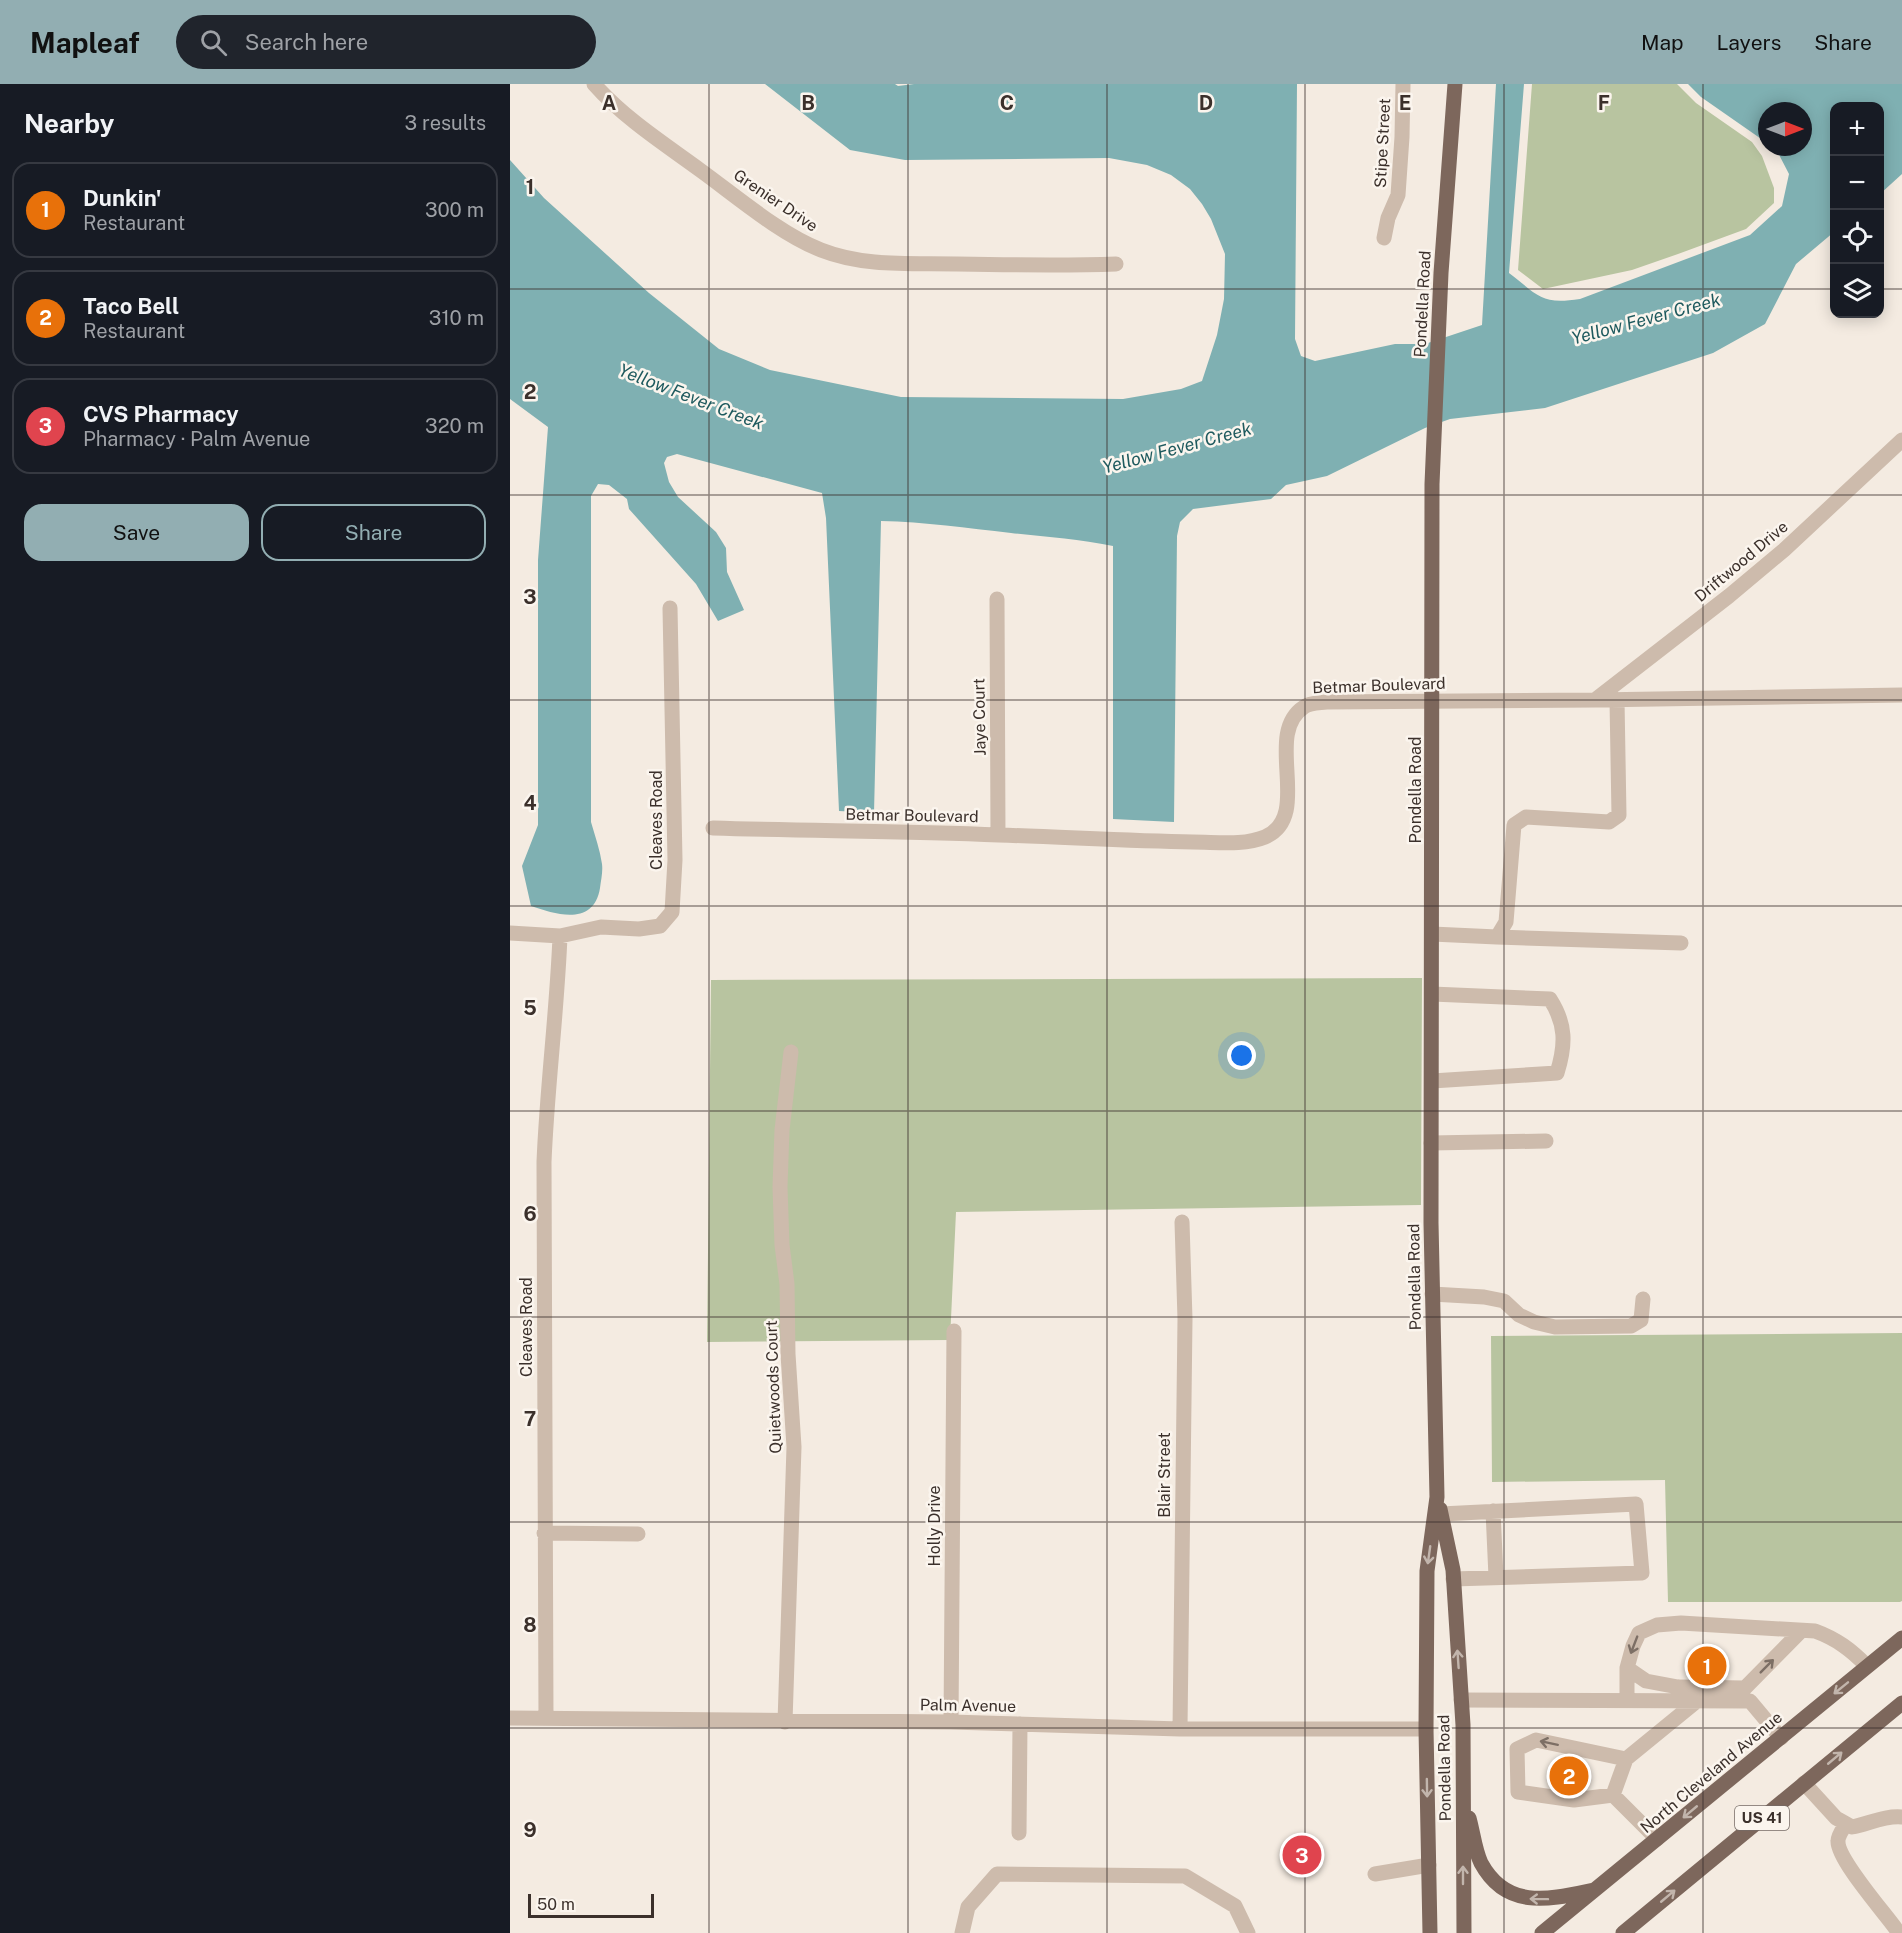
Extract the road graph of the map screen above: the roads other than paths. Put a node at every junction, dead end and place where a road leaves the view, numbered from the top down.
1 (594, 84) edge
2 (1402, 84) edge
3 (1455, 84) edge
4 (1384, 238) dead end
5 (1116, 264) dead end
6 (1902, 440) edge
7 (997, 599) dead end
8 (670, 608) dead end
9 (1902, 695) edge
10 (1595, 700) junction
11 (1617, 700) junction
12 (1433, 701) junction
13 (713, 828) dead end
14 (998, 835) junction
15 (510, 933) edge
16 (1432, 934) junction
17 (560, 936) junction
18 (1497, 937) junction
19 (1681, 943) dead end
20 (1432, 994) junction
21 (791, 1052) dead end
22 (1432, 1081) junction
23 (1546, 1141) dead end
24 (1431, 1143) junction
25 (1182, 1222) dead end
26 (1432, 1294) junction
27 (1643, 1299) dead end
28 (954, 1331) dead end
29 (1437, 1497) junction
30 (1493, 1511) junction
31 (1441, 1514) junction
32 (544, 1533) junction
33 (638, 1534) dead end
34 (1496, 1577) junction
35 (1453, 1579) junction
36 (1802, 1631) junction
37 (1902, 1638) edge
38 (1867, 1666) junction
39 (1627, 1668) junction
40 (1744, 1688) junction
41 (1461, 1700) junction
42 (1627, 1700) junction
43 (1698, 1701) junction
44 (1732, 1701) junction
45 (1902, 1703) edge
46 (510, 1718) edge
47 (546, 1718) junction
48 (785, 1722) junction
49 (951, 1722) junction
50 (1020, 1724) junction
51 (1180, 1728) junction
52 (1426, 1729) junction
53 (1780, 1738) junction
54 (1626, 1759) junction
55 (1804, 1783) junction
56 (1613, 1795) junction
57 (1463, 1796) junction
58 (1902, 1817) edge
59 (1846, 1824) junction
60 (1019, 1833) dead end
61 (1657, 1839) junction
62 (1429, 1866) junction
63 (1375, 1875) dead end
64 (1597, 1889) junction
65 (1896, 1929) dead end
66 (962, 1933) edge
67 (1248, 1933) edge
68 (1430, 1933) edge
69 (1464, 1933) edge
70 (1542, 1933) edge
71 (1623, 1933) edge

1 - 5 street, Grenier Drive
2 - 4 street, Stipe Street
3 - 12 main road, Pondella Road
6 - 10 street, Driftwood Drive
7 - 14 street, Jaye Court
8 - 17 street, Cleaves Road
9 - 11 street, Betmar Boulevard
10 - 11 street, Betmar Boulevard
10 - 12 street, Betmar Boulevard
11 - 18 street
12 - 14 street, Betmar Boulevard
12 - 16 main road, Pondella Road
13 - 14 street, Betmar Boulevard
15 - 17 street, Cleaves Road
16 - 18 street
16 - 20 main road, Pondella Road
17 - 32 street, Cleaves Road
18 - 19 street
20 - 22 main road, Pondella Road
20 - 22 street
21 - 48 street, Quietwoods Court
22 - 24 main road, Pondella Road
23 - 24 street
24 - 26 main road, Pondella Road
25 - 51 street, Blair Street
26 - 27 street
26 - 29 main road, Pondella Road
28 - 49 street, Holly Drive
29 - 31 main road, Pondella Road
29 -> 52 main road, Pondella Road
30 - 31 street
30 - 34 street
30 - 34 street
31 - 35 main road, Pondella Road
32 - 33 street
32 - 47 street, Cleaves Road
34 - 35 street
41 -> 35 main road, Pondella Road
36 - 38 street
36 -> 39 street
40 -> 36 street
37 - 38 main road, North Cleveland Avenue / US 41
38 -> 53 main road, North Cleveland Avenue / US 41
39 - 40 street
39 - 42 street
40 - 44 street
41 - 42 street
41 - 57 main road, Pondella Road
42 - 43 street
43 - 44 street
43 - 54 street
44 - 53 street
55 -> 45 main road, US 41
46 - 47 street, Palm Avenue
47 - 48 street, Palm Avenue
48 - 49 street, Palm Avenue
49 - 50 street, Palm Avenue
50 - 51 street, Palm Avenue
50 - 60 street
51 - 52 street, Palm Avenue
52 -> 62 main road, Pondella Road
53 -> 61 main road, North Cleveland Avenue / US 41
54 - 56 street
54 -> 56 street
55 - 59 street
71 -> 55 main road, US 41
56 - 61 street
64 -> 57 main road
69 -> 57 main road, Pondella Road
58 - 59 street
59 - 65 street
61 - 64 main road, North Cleveland Avenue / US 41
62 - 63 street
62 - 68 main road, Pondella Road
64 - 70 main road, North Cleveland Avenue / US 41
66 - 67 street

